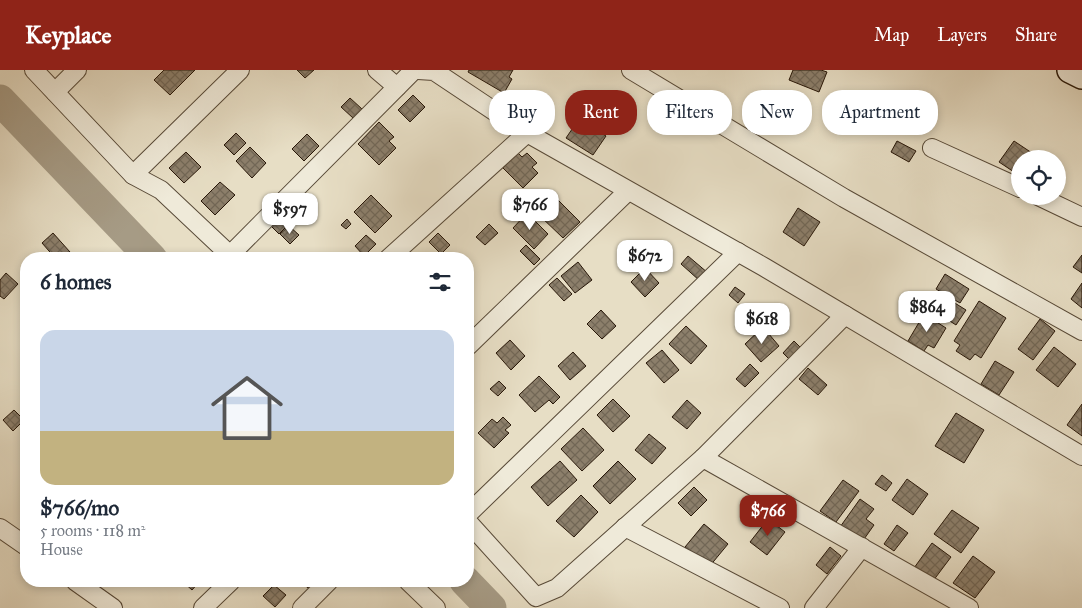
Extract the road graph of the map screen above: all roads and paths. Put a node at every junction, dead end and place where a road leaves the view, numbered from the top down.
1 (34, 70) edge
2 (76, 70) edge
3 (240, 70) edge
4 (377, 70) edge
5 (416, 70) edge
6 (631, 70) edge
7 (1070, 70) edge
8 (1082, 76) edge
9 (397, 87) junction
10 (55, 92) junction
11 (489, 108) edge
12 (525, 135) edge
13 (530, 135) edge
14 (932, 148) dead end
15 (133, 175) junction
16 (1011, 184) edge
17 (628, 191) junction
18 (1057, 205) edge
19 (1082, 217) edge
20 (227, 252) edge
21 (237, 252) edge
22 (396, 252) edge
23 (738, 252) junction
24 (845, 315) junction
25 (1082, 331) edge
26 (474, 340) edge
27 (1082, 456) edge
28 (703, 458) junction
29 (474, 508) edge
30 (625, 527) junction
31 (0, 528) edge
32 (474, 529) edge
33 (20, 542) edge
34 (862, 548) junction
35 (83, 587) edge
36 (225, 587) edge
37 (323, 587) edge
38 (414, 587) edge
39 (113, 608) edge
40 (203, 608) edge
41 (302, 608) edge
42 (436, 608) edge
43 (780, 608) edge
44 (814, 608) edge
45 (969, 608) edge

1 - 10 street
2 - 10 street
3 - 15 street
4 - 9 street
5 - 9 street
5 - 11 street
6 - 25 street
7 - 8 street
9 - 21 street
10 - 15 street
12 - 22 street
13 - 17 street
14 - 16 street
15 - 20 street
17 - 23 street
17 - 26 street
18 - 19 street
23 - 24 street
23 - 29 street
24 - 27 street
24 - 28 street
28 - 30 street
28 - 34 street
30 - 32 street
30 - 43 street
31 - 33 street
34 - 44 street
34 - 45 street
35 - 39 street
36 - 40 street
37 - 41 street
38 - 42 street

